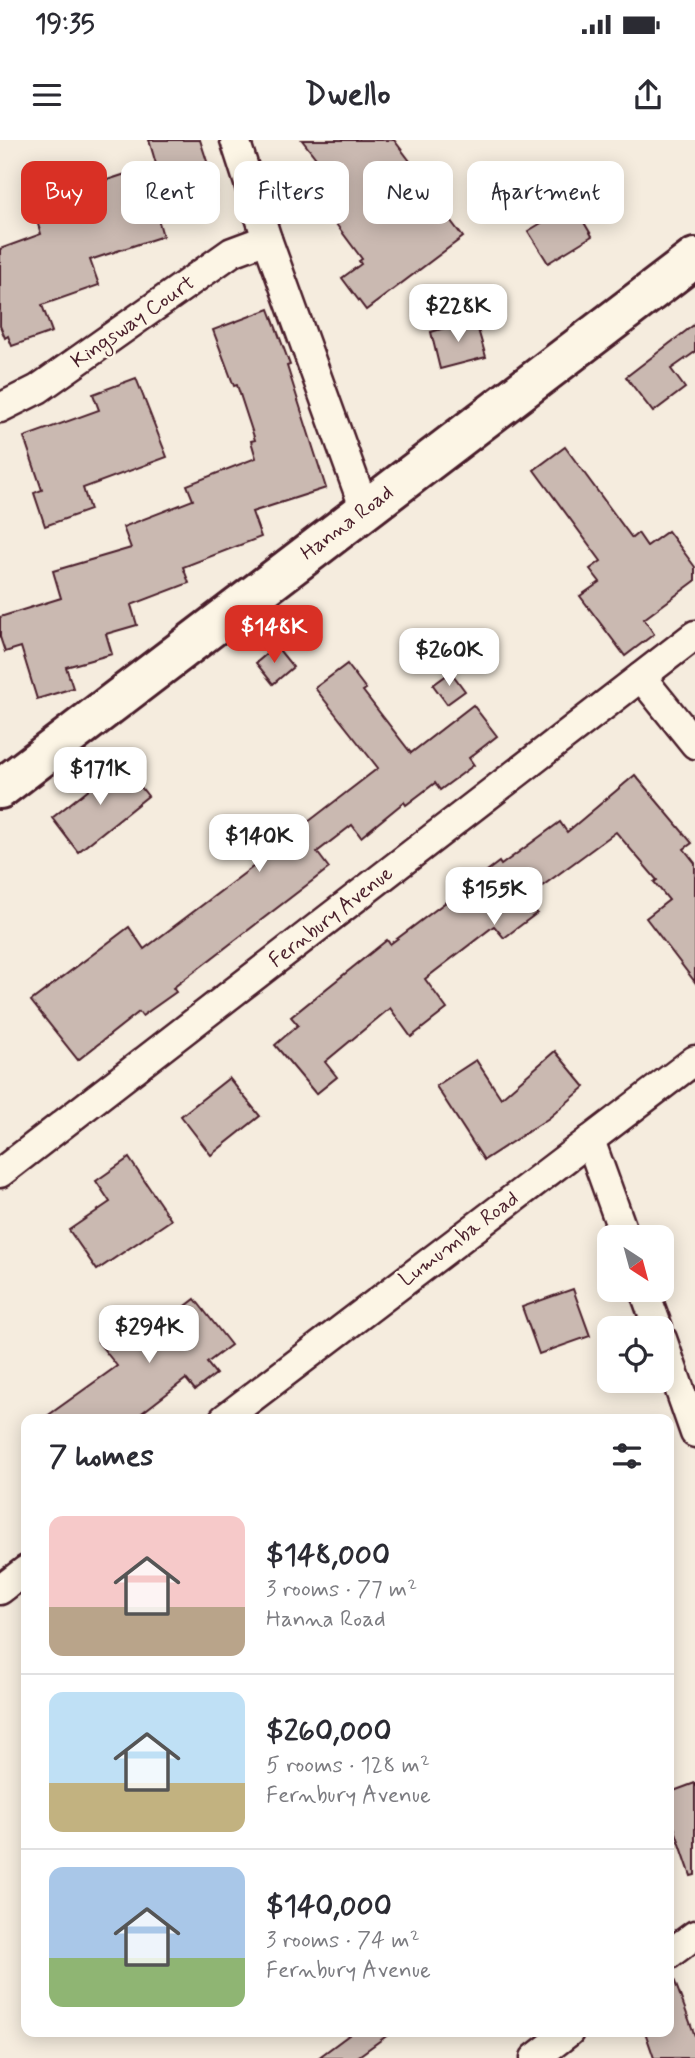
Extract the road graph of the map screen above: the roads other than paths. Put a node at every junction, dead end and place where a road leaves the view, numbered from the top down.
1 (235, 140) edge
2 (267, 239) junction
3 (695, 258) edge
4 (0, 408) edge
5 (365, 510) junction
6 (695, 635) edge
7 (641, 677) junction
8 (695, 744) edge
9 (0, 789) edge
10 (695, 1060) edge
11 (590, 1140) junction
12 (0, 1173) edge
13 (621, 1225) edge
14 (674, 1373) edge
15 (231, 1414) edge
16 (695, 1433) edge
17 (21, 1574) edge
18 (0, 1590) edge
19 (695, 1935) edge
20 (674, 1951) edge
21 (562, 2037) edge
22 (535, 2058) edge

1 - 2 street
2 - 4 street, Kingsway Court
2 - 5 street
3 - 5 street, Hanna Road
5 - 9 street, Hanna Road
6 - 7 street, Fernbury Avenue
7 - 8 street
7 - 12 street, Fernbury Avenue
10 - 11 street, Lumumba Road
11 - 13 street
11 - 15 street, Lumumba Road
14 - 16 street
17 - 18 street
19 - 20 street
21 - 22 street

